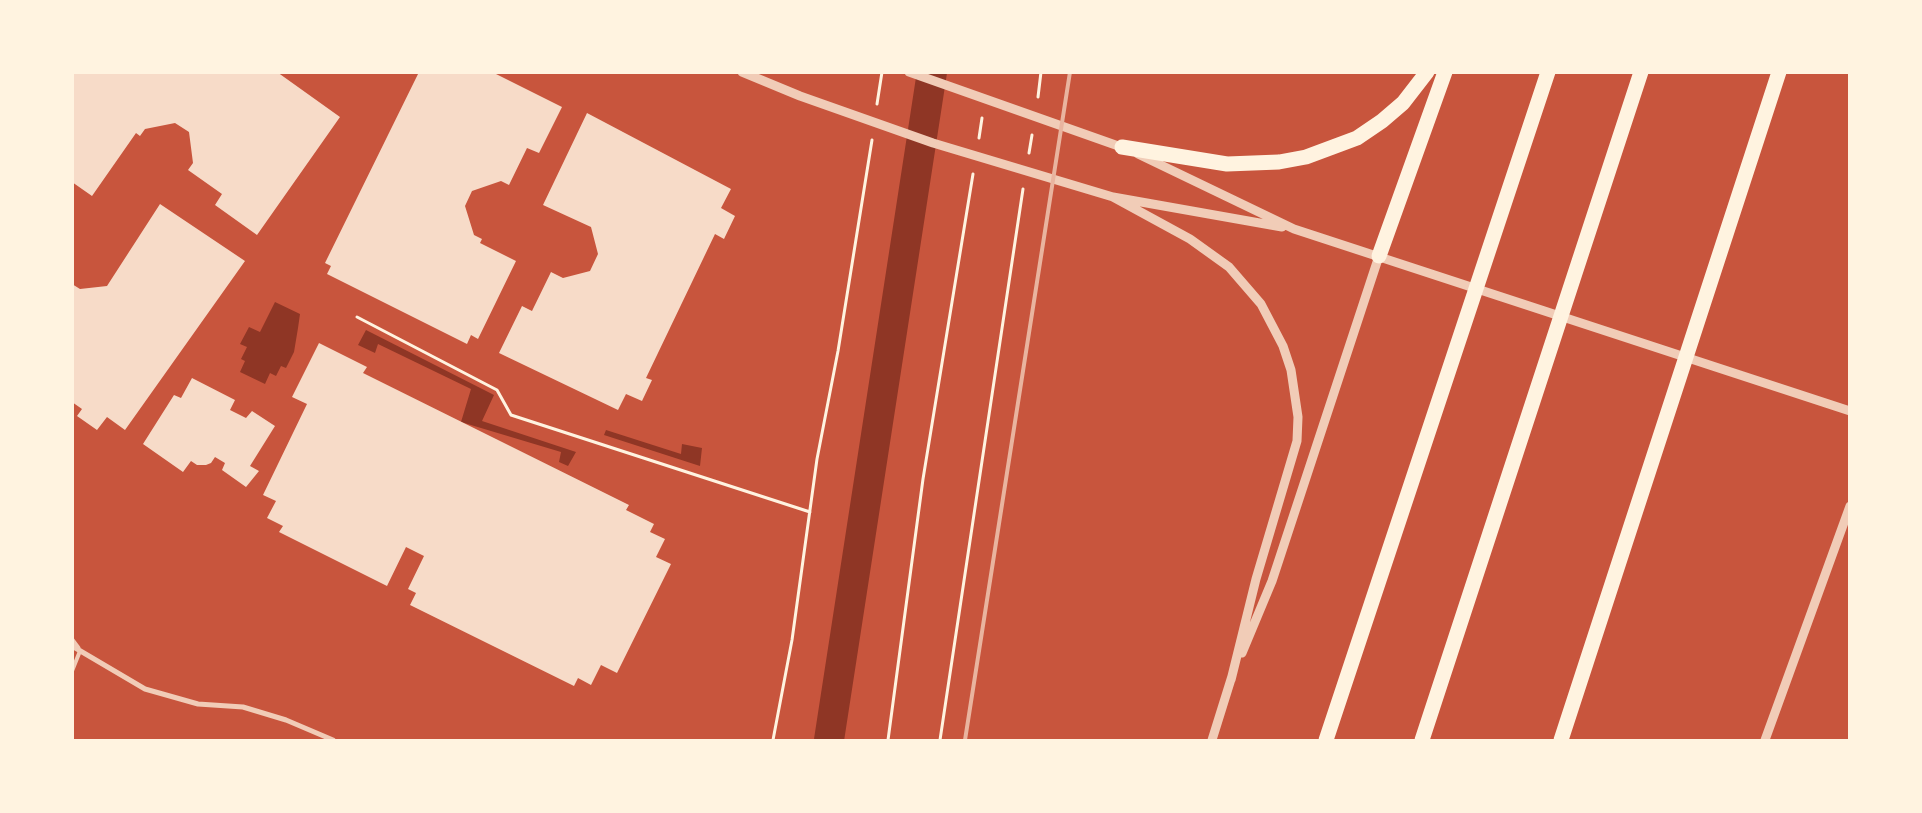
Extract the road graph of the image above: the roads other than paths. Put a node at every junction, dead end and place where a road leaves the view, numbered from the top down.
1 (742, 72) edge
2 (909, 72) edge
3 (1427, 72) edge
4 (1445, 72) edge
5 (1548, 72) edge
6 (1641, 72) edge
7 (1779, 72) edge
8 (1122, 147) junction
9 (1113, 197) junction
10 (1294, 229) junction
11 (1379, 256) junction
12 (1850, 412) edge
13 (1850, 506) edge
14 (72, 640) edge
15 (72, 646) edge
16 (80, 651) junction
17 (72, 671) edge
18 (1230, 680) junction
19 (333, 740) edge
20 (1212, 740) edge
21 (1326, 740) edge
22 (1422, 740) edge
23 (1561, 740) edge
24 (1764, 740) edge

1 - 9 street
2 - 8 street
3 - 8 highway
4 - 11 highway
5 - 21 highway
6 - 22 highway
7 - 23 highway
8 - 10 street
9 - 10 street
9 - 18 street
10 - 11 street
11 - 12 street
11 - 18 street
13 - 24 street
14 - 16 street
15 - 16 street
16 - 17 lane
16 - 19 street
18 - 20 street

